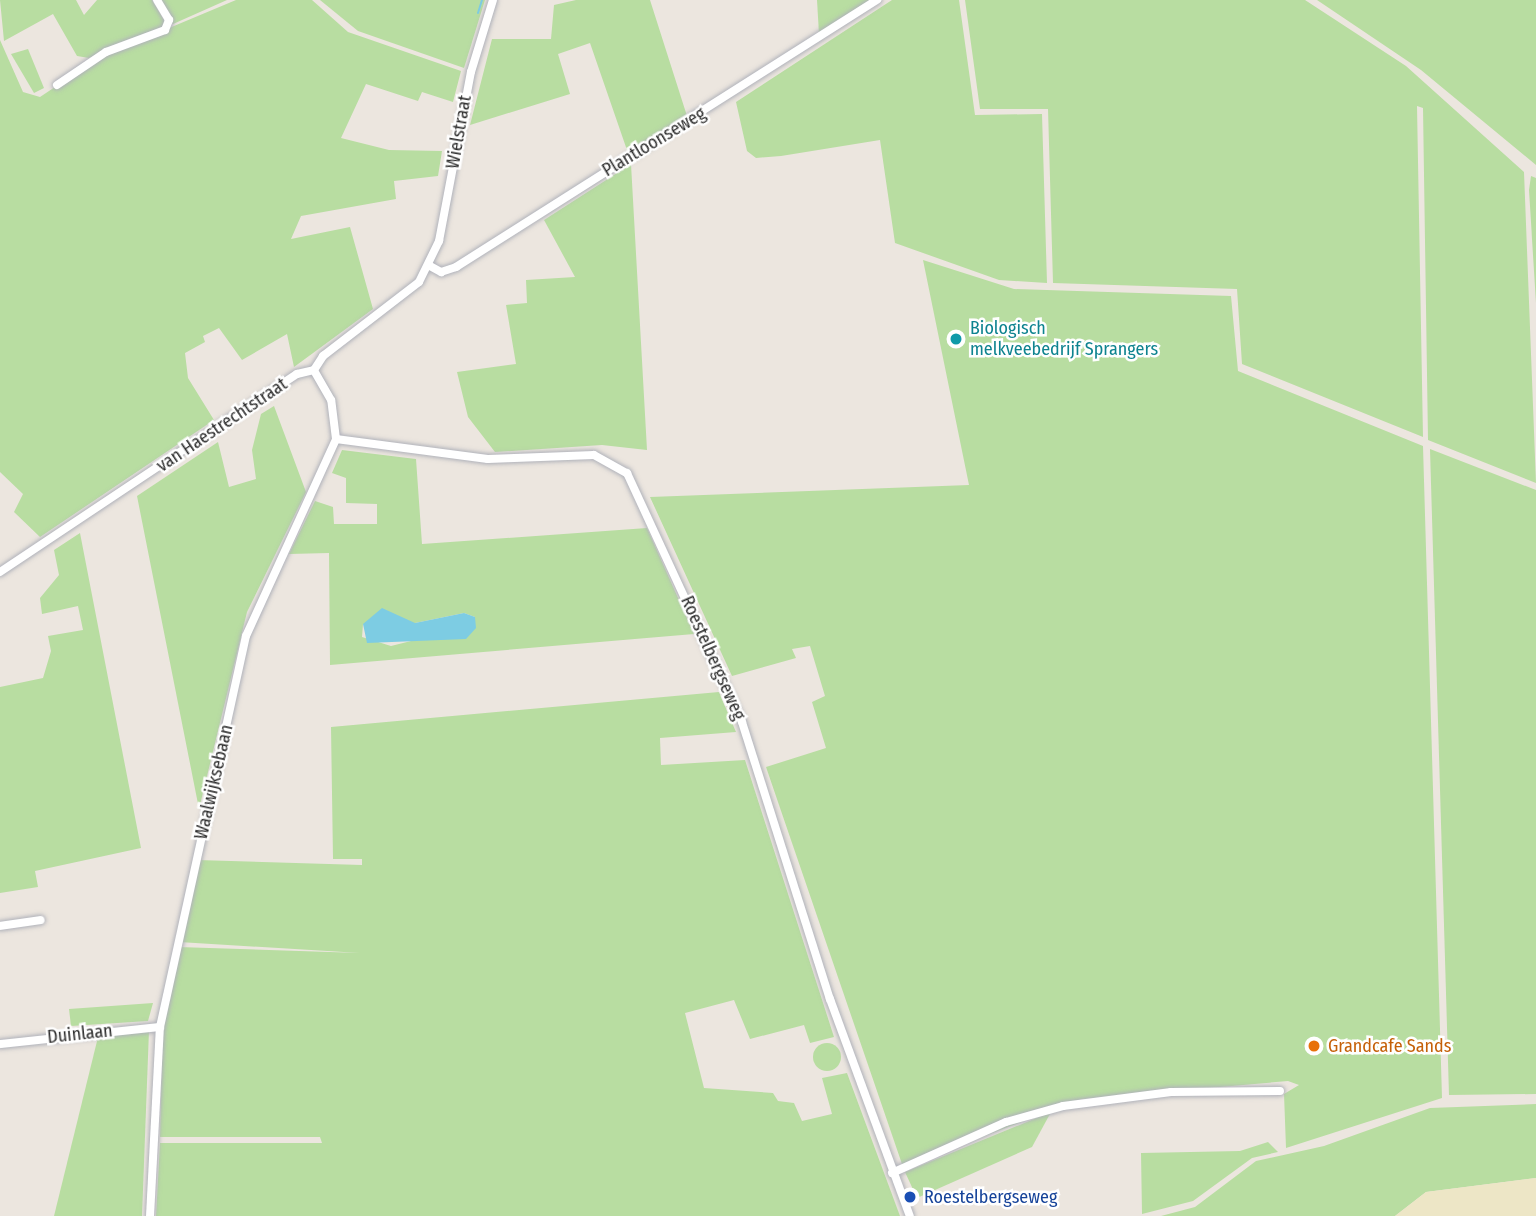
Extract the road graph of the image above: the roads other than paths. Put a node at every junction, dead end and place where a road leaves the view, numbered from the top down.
1 (157, 0) edge
2 (494, 0) edge
3 (877, 0) edge
4 (57, 85) dead end
5 (430, 265) junction
6 (314, 370) junction
7 (336, 439) junction
8 (0, 572) edge
9 (41, 920) dead end
10 (0, 926) edge
11 (160, 1027) junction
12 (0, 1044) edge
13 (1280, 1091) dead end
14 (892, 1173) junction
15 (150, 1216) edge
16 (910, 1216) edge

1 - 4 street
2 - 5 street, Wielstraat
3 - 5 street, Plantloonseweg
5 - 6 street, van Haestrechtstraat
6 - 7 street
6 - 8 street, van Haestrechtstraat
7 - 11 street, Waalwijksebaan
7 - 14 street, Roestelbergseweg
9 - 10 street
11 - 12 street, Duinlaan
11 - 15 street, Waalwijksebaan
13 - 14 street
14 - 16 street, Roestelbergseweg

